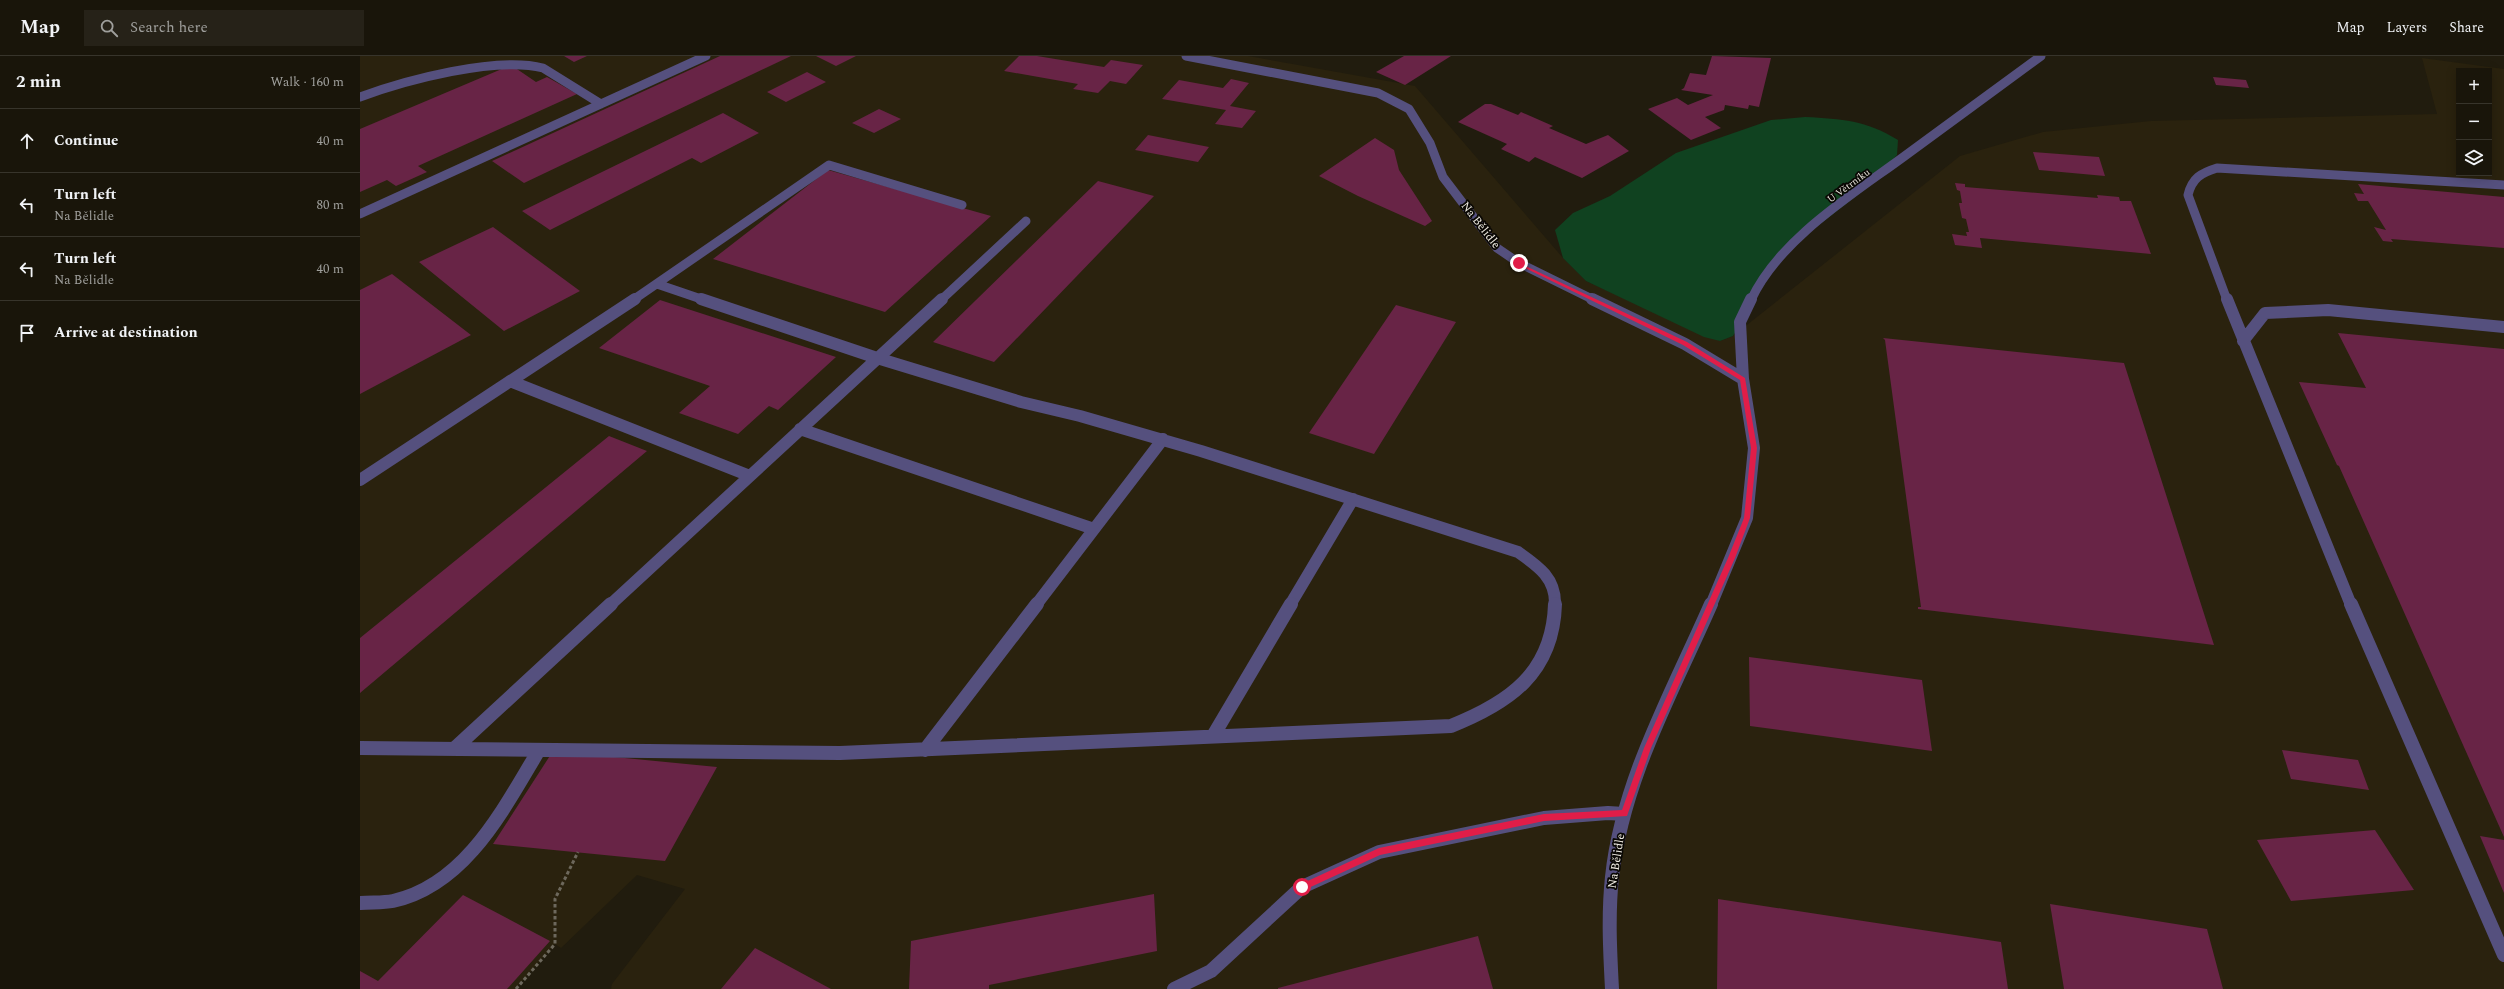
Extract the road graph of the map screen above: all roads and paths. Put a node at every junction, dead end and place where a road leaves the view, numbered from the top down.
1 (706, 56) edge
2 (1186, 56) edge
3 (2041, 56) edge
4 (360, 97) edge
5 (601, 104) junction
6 (2504, 185) edge
7 (962, 205) dead end
8 (360, 214) edge
9 (1026, 221) dead end
10 (657, 284) junction
11 (2504, 327) edge
12 (2243, 341) junction
13 (877, 358) junction
14 (1743, 379) junction
15 (510, 381) junction
16 (800, 429) junction
17 (1163, 439) junction
18 (750, 476) junction
19 (360, 480) edge
20 (1353, 499) junction
21 (1094, 529) junction
22 (1213, 736) junction
23 (360, 748) edge
24 (454, 749) junction
25 (539, 750) junction
26 (925, 750) junction
27 (1624, 814) junction
28 (578, 852) dead end
29 (360, 904) edge
30 (2504, 955) edge
31 (516, 989) edge
32 (1174, 989) edge
33 (1612, 989) edge

1 - 5 street
2 - 14 street, Na Bělidle
3 - 14 street, U Větrníku
4 - 5 street
5 - 8 street
6 - 12 street
7 - 10 street
9 - 13 street
10 - 13 street
10 - 15 street
11 - 12 street
12 - 30 street
13 - 16 street
13 - 17 street
14 - 27 street, Na Bělidle
15 - 18 street
15 - 19 street
16 - 18 street
16 - 21 street
17 - 20 street
17 - 21 street
18 - 24 street
20 - 22 street
20 - 22 street
21 - 26 street
22 - 26 street
23 - 24 street
24 - 25 street
25 - 26 street
25 - 29 street
27 - 32 street
27 - 33 street, Na Bělidle
28 - 31 path

